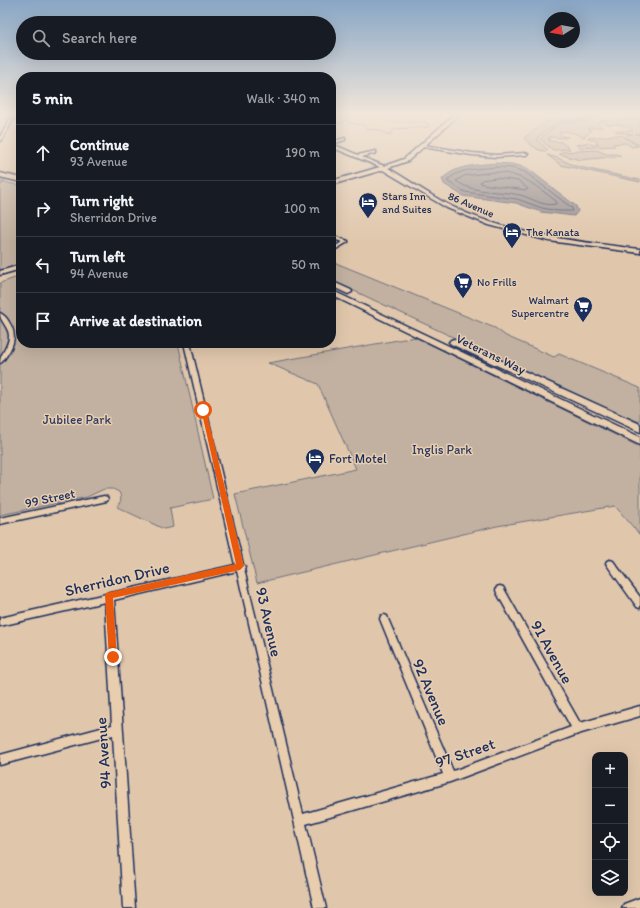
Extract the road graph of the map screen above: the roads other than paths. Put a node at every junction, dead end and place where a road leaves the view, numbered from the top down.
1 (359, 156) edge
2 (410, 156) edge
3 (383, 167) junction
4 (0, 171) edge
5 (366, 174) junction
6 (0, 175) edge
7 (16, 175) edge
8 (397, 175) junction
9 (16, 179) edge
10 (336, 179) edge
11 (336, 182) edge
12 (336, 238) edge
13 (346, 242) junction
14 (336, 245) edge
15 (336, 248) edge
16 (640, 251) edge
17 (16, 269) edge
18 (0, 273) edge
19 (336, 286) edge
20 (336, 294) edge
21 (0, 315) edge
22 (188, 348) edge
23 (0, 361) edge
24 (640, 428) edge
25 (640, 441) edge
26 (104, 499) dead end
27 (0, 521) edge
28 (610, 563) dead end
29 (240, 566) junction
30 (500, 590) dead end
31 (109, 596) junction
32 (640, 604) edge
33 (384, 619) dead end
34 (0, 622) edge
35 (640, 711) edge
36 (118, 729) junction
37 (578, 729) junction
38 (0, 760) edge
39 (450, 776) junction
40 (300, 820) junction
41 (640, 904) edge
42 (129, 908) edge
43 (320, 908) edge
44 (628, 908) edge

1 - 3 street, 86 Avenue
2 - 3 street
3 - 5 street
3 - 8 street, 86 Avenue
3 - 10 street
4 - 7 main road
5 - 8 street
5 - 11 street
6 - 9 main road
8 - 16 street, 86 Avenue
12 - 13 street
13 - 14 street
13 - 15 street
17 - 18 street
19 - 24 main road, Veterans Way
20 - 25 main road, Veterans Way
21 - 23 street
22 - 29 street, 93 Avenue
26 - 27 street, 99 Street
28 - 32 street
29 - 31 street, Sherridon Drive
29 - 40 street, 93 Avenue
30 - 37 street, 91 Avenue
31 - 34 street, Sherridon Drive
31 - 36 street, 94 Avenue
33 - 39 street, 92 Avenue
35 - 37 street, 97 Street
36 - 38 street
36 - 42 street, 94 Avenue
37 - 39 street, 97 Street
39 - 40 street, 97 Street
40 - 43 street, 93 Avenue
41 - 44 street

